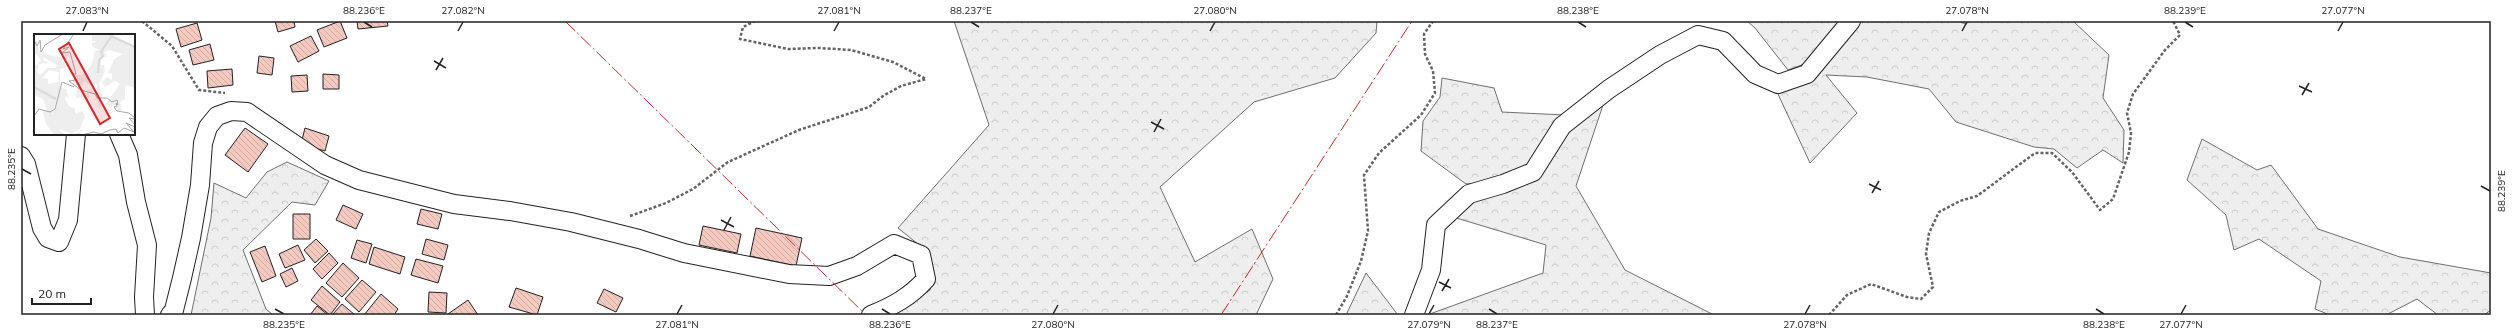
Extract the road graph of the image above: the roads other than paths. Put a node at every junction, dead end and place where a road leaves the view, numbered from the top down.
1 (1850, 21) edge
2 (76, 135) edge
3 (119, 135) edge
4 (21, 156) edge
5 (145, 315) edge
6 (170, 315) edge
7 (871, 315) edge
8 (1414, 315) edge

1 - 8 street
2 - 4 street
3 - 5 street
6 - 7 street

